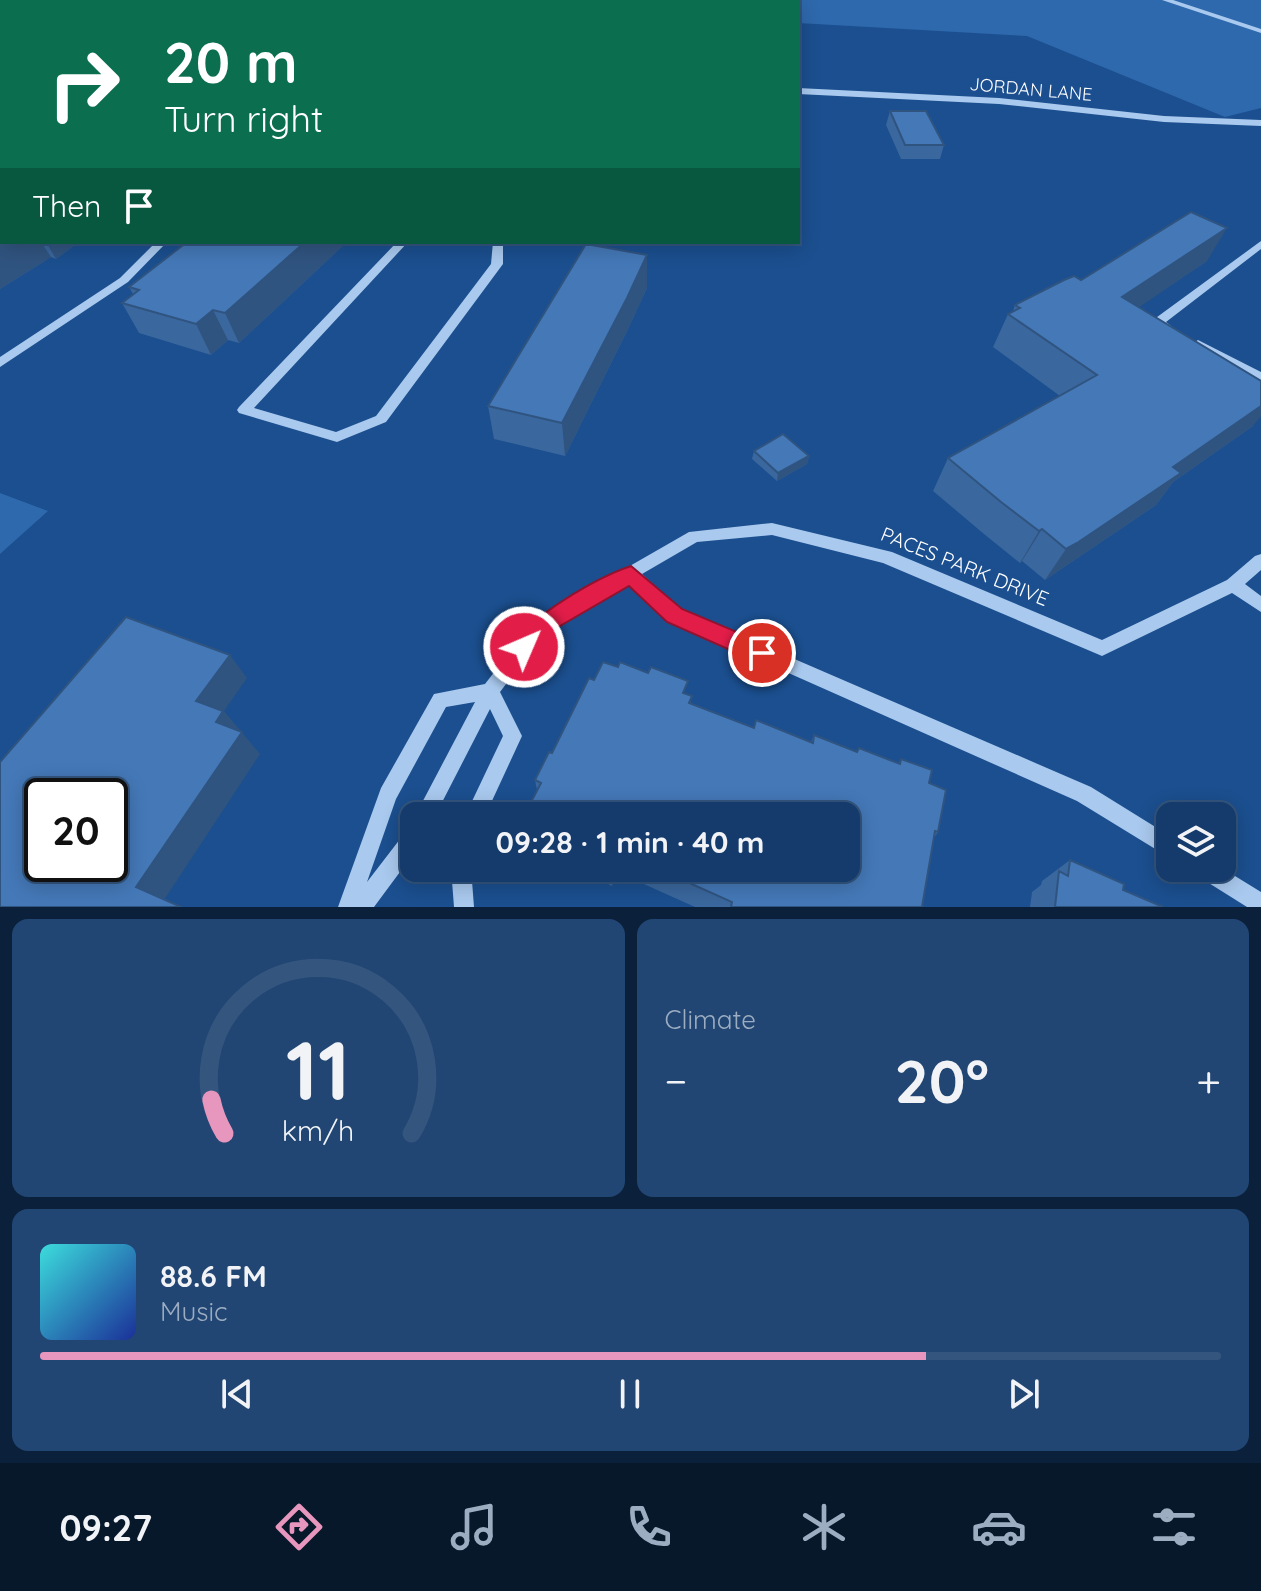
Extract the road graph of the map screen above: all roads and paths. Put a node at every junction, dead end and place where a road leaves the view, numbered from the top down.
1 (1166, 0) edge
2 (1261, 31) edge
3 (800, 91) edge
4 (1261, 123) edge
5 (160, 244) edge
6 (401, 244) edge
7 (498, 244) edge
8 (1261, 244) edge
9 (0, 363) edge
10 (1261, 377) edge
11 (1261, 561) edge
12 (631, 574) junction
13 (1233, 585) junction
14 (1261, 605) edge
15 (490, 691) junction
16 (432, 802) edge
17 (482, 802) edge
18 (1156, 839) edge
19 (400, 855) edge
20 (462, 882) edge
21 (1226, 882) edge
22 (1261, 904) edge
23 (348, 907) edge
24 (361, 907) edge
25 (464, 907) edge

1 - 2 street
3 - 4 street, JORDAN LANE
5 - 9 street
6 - 7 street
8 - 10 street
11 - 13 street, PACES PARK DRIVE
12 - 13 street, PACES PARK DRIVE
12 - 15 street, PACES PARK DRIVE
12 - 18 street
13 - 14 street
15 - 16 street, PACES PARK DRIVE
15 - 17 street
15 - 23 street
19 - 24 street
20 - 25 street
21 - 22 street

